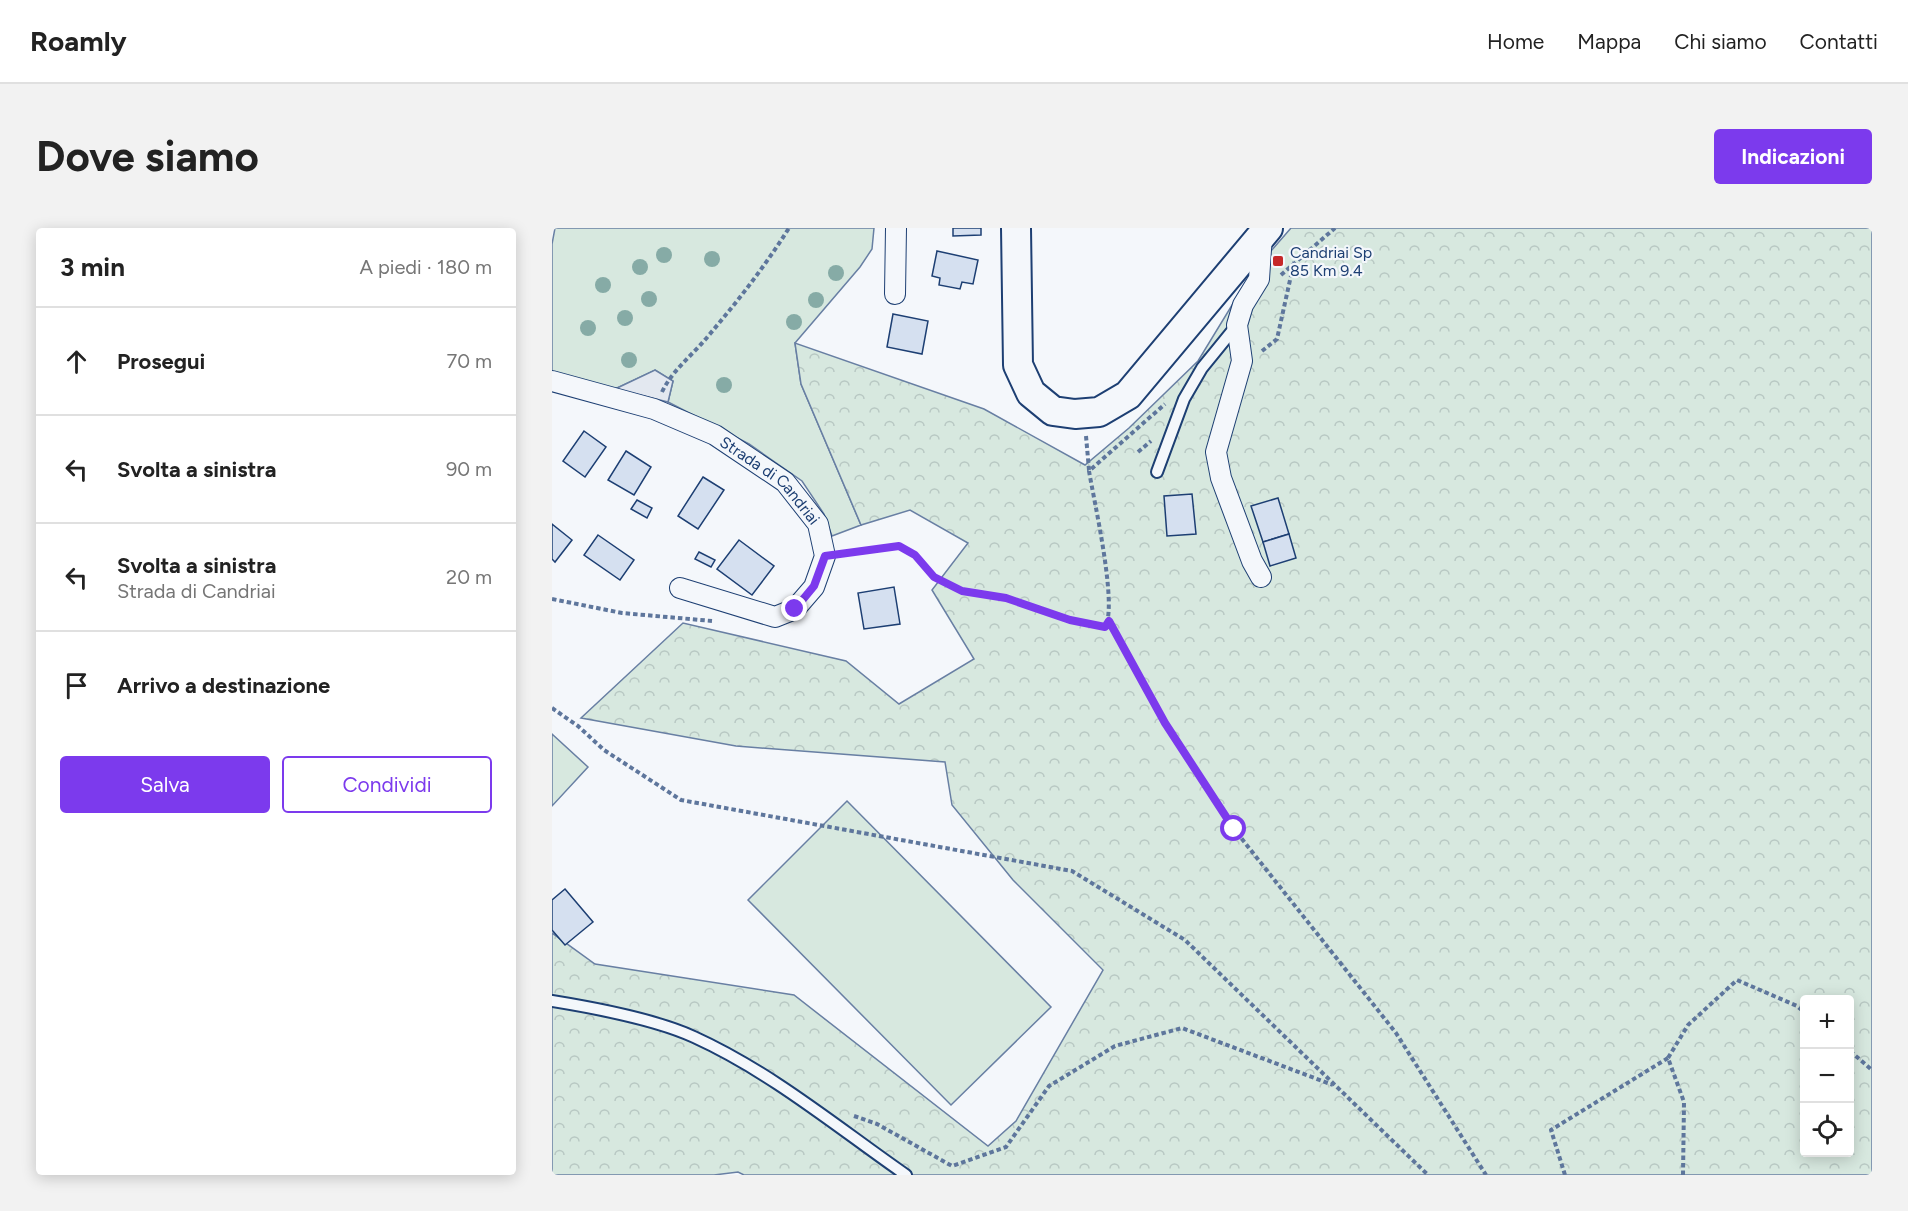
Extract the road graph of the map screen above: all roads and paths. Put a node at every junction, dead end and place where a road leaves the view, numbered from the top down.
1 (789, 228) edge
2 (896, 228) edge
3 (1016, 228) edge
4 (1335, 228) edge
5 (1265, 231) edge
6 (1278, 277) dead end
7 (895, 294) dead end
8 (1237, 325) junction
9 (670, 375) dead end
10 (552, 381) edge
11 (1173, 397) dead end
12 (1085, 413) junction
13 (1089, 471) junction
14 (1157, 472) dead end
15 (825, 556) junction
16 (1261, 577) dead end
17 (680, 588) dead end
18 (552, 599) edge
19 (713, 621) dead end
20 (1109, 621) junction
21 (552, 708) edge
22 (552, 1000) edge
23 (1800, 1009) edge
24 (1854, 1054) edge
25 (1668, 1058) junction
26 (1872, 1070) edge
27 (1336, 1087) junction
28 (845, 1113) dead end
29 (906, 1175) edge
30 (1428, 1175) edge
31 (1486, 1175) edge
32 (1565, 1175) edge
33 (1683, 1175) edge

1 - 9 path
2 - 7 street
3 - 12 main road
4 - 6 path
5 - 8 street
5 - 12 main road
8 - 14 lane
8 - 16 street
10 - 15 street, Strada di Candriai
11 - 13 path
12 - 13 path
13 - 20 path
15 - 17 street
15 - 20 path
18 - 19 path
20 - 31 path
21 - 27 path
22 - 29 lane
23 - 25 path
24 - 26 path
25 - 32 path
25 - 33 path
27 - 28 path
27 - 30 path

